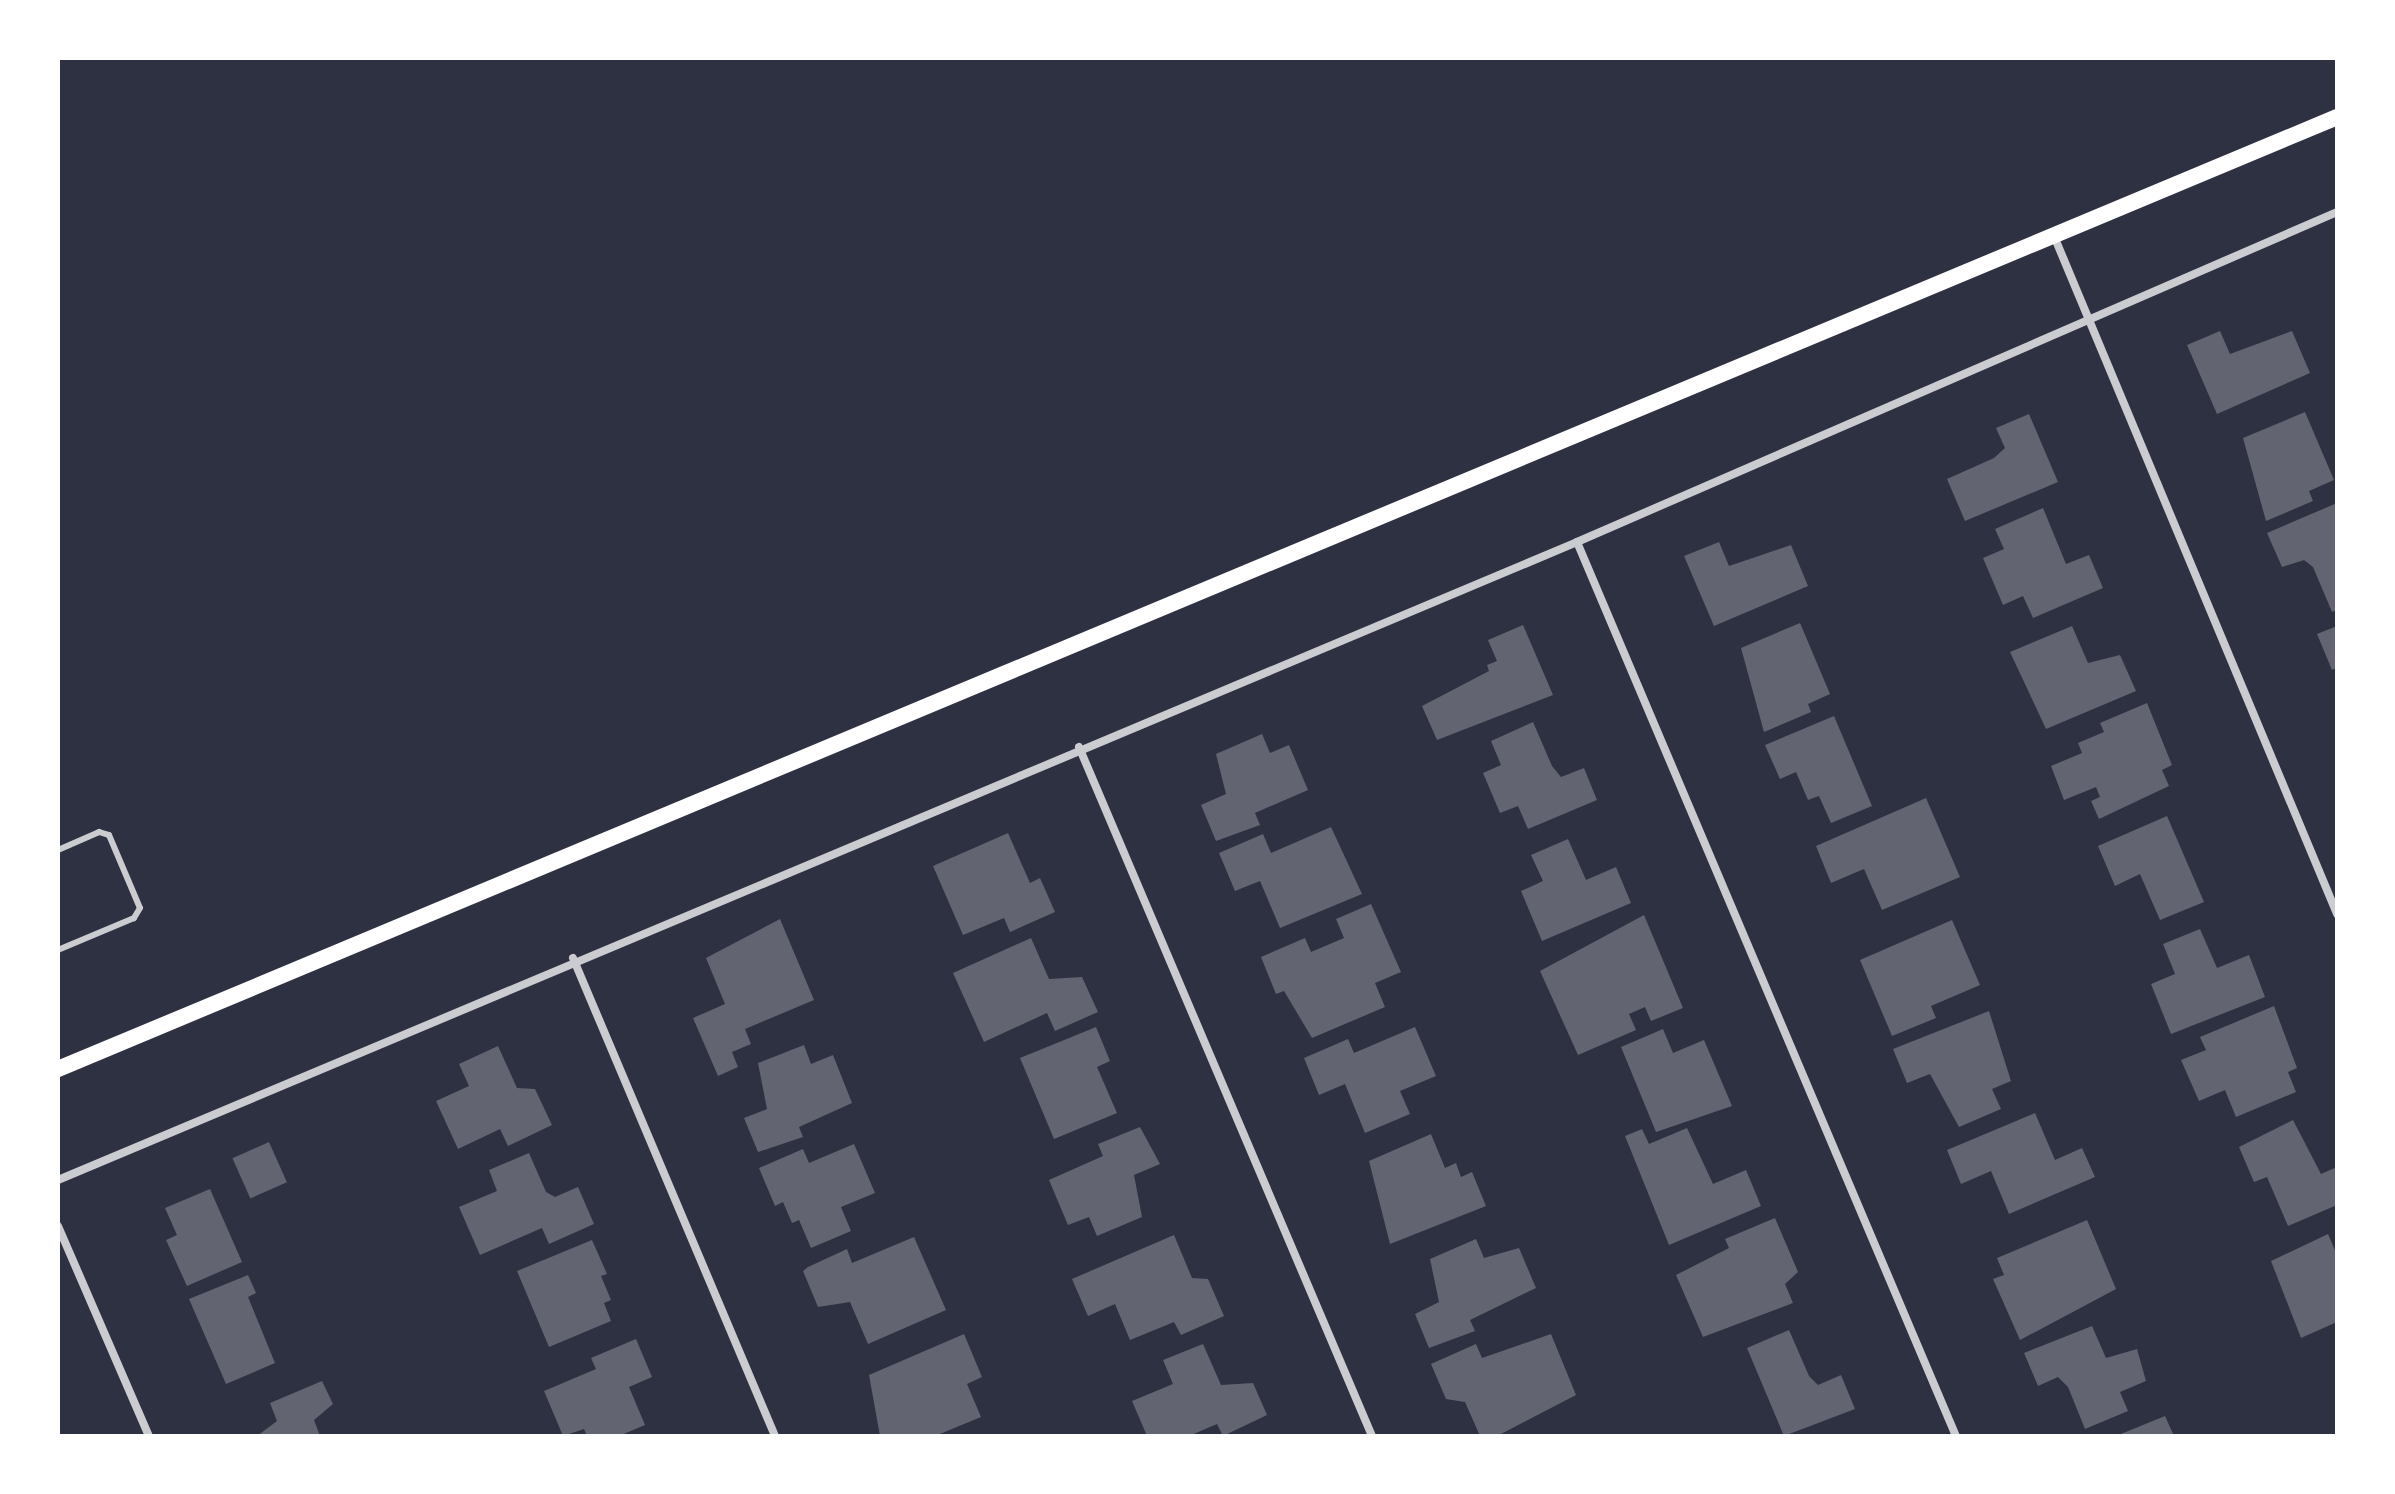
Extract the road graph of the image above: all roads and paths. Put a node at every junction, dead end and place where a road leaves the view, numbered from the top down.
1 (2337, 117) edge
2 (2337, 212) edge
3 (2054, 236) junction
4 (2089, 317) junction
5 (1577, 542) junction
6 (1079, 747) junction
7 (58, 850) edge
8 (2337, 914) edge
9 (58, 950) edge
10 (573, 958) junction
11 (58, 1069) edge
12 (58, 1180) edge
13 (58, 1226) edge
14 (149, 1436) edge
15 (775, 1436) edge
16 (1372, 1436) edge
17 (1956, 1436) edge

1 - 3 main road
2 - 4 street
3 - 4 street
3 - 11 main road
4 - 5 street
4 - 8 street
5 - 6 street
5 - 17 street
6 - 10 street
6 - 16 street
7 - 9 lane
10 - 12 street
10 - 15 street
13 - 14 street

